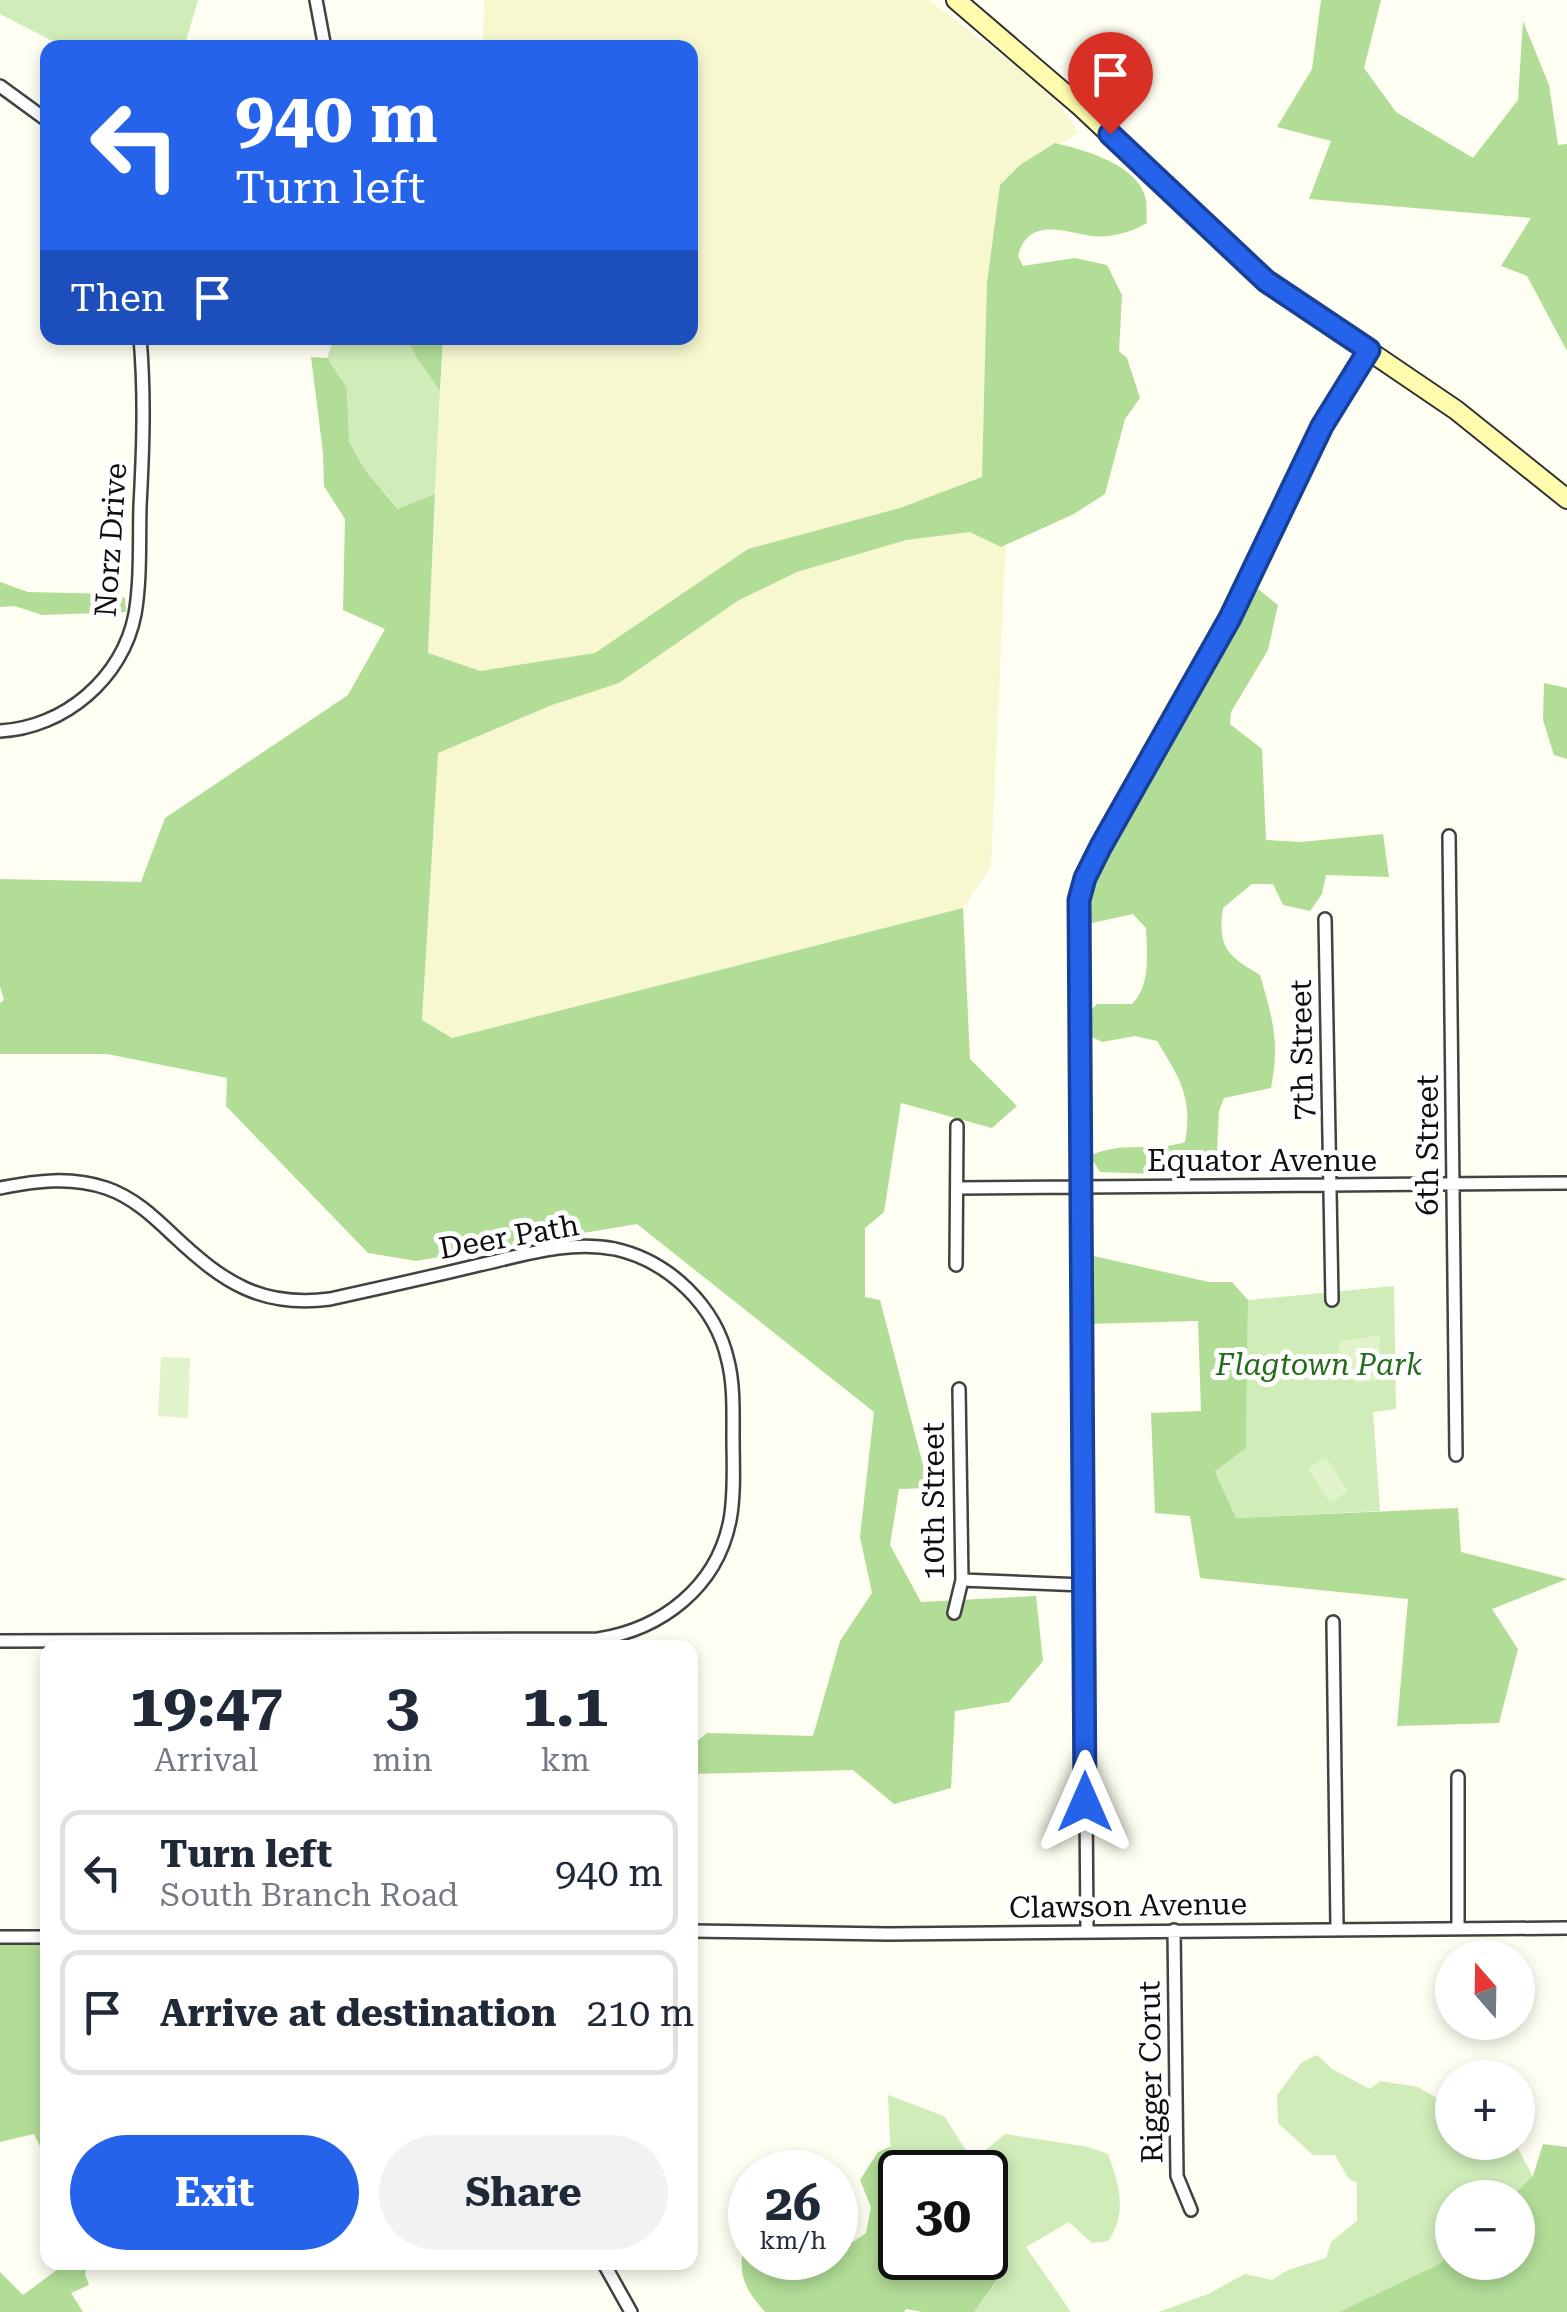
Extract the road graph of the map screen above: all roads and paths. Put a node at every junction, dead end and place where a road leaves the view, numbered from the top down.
1 (316, 0) edge
2 (956, 0) edge
3 (324, 40) edge
4 (0, 86) edge
5 (40, 115) edge
6 (141, 345) edge
7 (1369, 350) junction
8 (1567, 499) edge
9 (0, 731) edge
10 (1449, 836) dead end
11 (1325, 919) dead end
12 (957, 1126) dead end
13 (1567, 1184) edge
14 (1452, 1185) junction
15 (1329, 1186) junction
16 (1079, 1187) junction
17 (0, 1188) edge
18 (958, 1188) junction
19 (956, 1266) dead end
20 (1332, 1300) dead end
21 (960, 1389) dead end
22 (1456, 1455) dead end
23 (962, 1580) junction
24 (1083, 1585) junction
25 (954, 1613) dead end
26 (1333, 1622) dead end
27 (551, 1640) edge
28 (0, 1641) edge
29 (40, 1641) edge
30 (1458, 1777) dead end
31 (1337, 1927) junction
32 (1458, 1927) junction
33 (1567, 1928) edge
34 (1174, 1930) junction
35 (698, 1931) edge
36 (1087, 1931) junction
37 (0, 1937) edge
38 (40, 1937) edge
39 (1191, 2210) dead end
40 (607, 2270) edge
41 (631, 2312) edge

1 - 3 street
2 - 7 street
4 - 5 street
6 - 9 street, Norz Drive
7 - 8 street
7 - 16 street
10 - 14 street, 6th Street
11 - 15 street, 7th Street
12 - 18 street
13 - 14 street, Equator Avenue
14 - 15 street, Equator Avenue
14 - 22 street, 6th Street
15 - 16 street, Equator Avenue
15 - 20 street, 7th Street
16 - 18 street, Equator Avenue
16 - 24 street
17 - 27 street, Deer Path
18 - 19 street
21 - 23 street, 10th Street
23 - 24 street
23 - 25 street, 10th Street
24 - 36 street
26 - 31 street
28 - 29 street, Deer Path
30 - 32 street
31 - 32 street, Clawson Avenue
31 - 34 street, Clawson Avenue
32 - 33 street, Clawson Avenue
34 - 36 street, Clawson Avenue
34 - 39 street, Rigger Corut
35 - 36 street, Clawson Avenue
37 - 38 street
40 - 41 street

